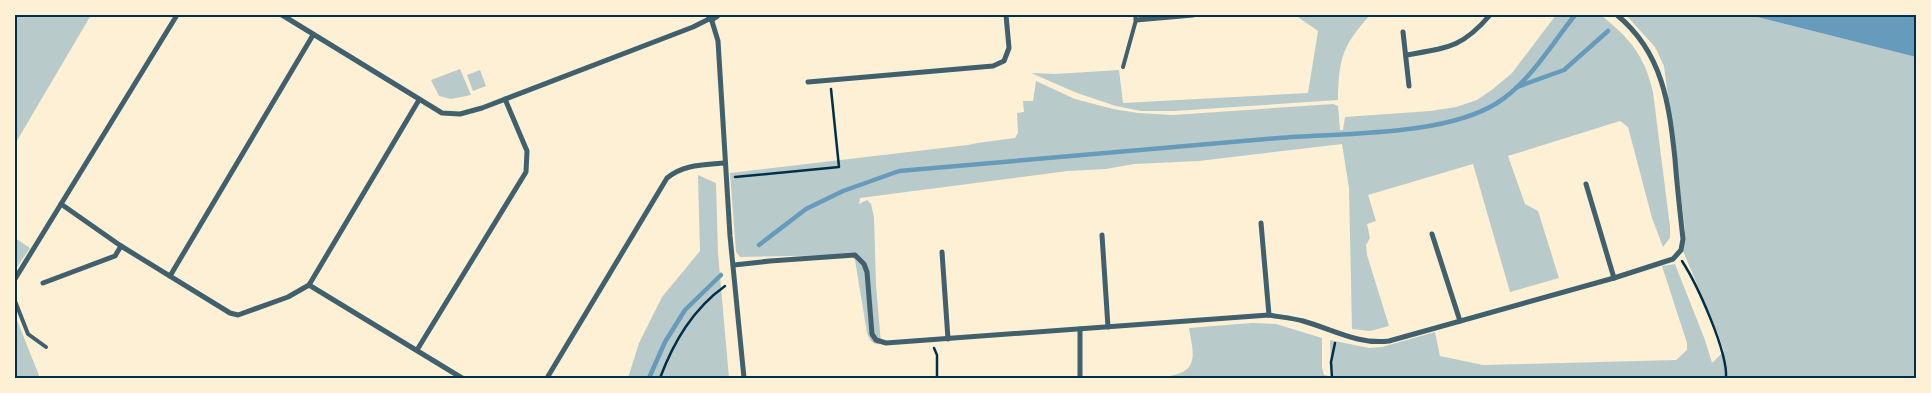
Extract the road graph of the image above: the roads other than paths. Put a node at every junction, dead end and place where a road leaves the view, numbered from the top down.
1 (177, 15) edge
2 (284, 15) edge
3 (1006, 15) edge
4 (1193, 15) edge
5 (1490, 15) edge
6 (1617, 15) edge
7 (713, 16) edge
8 (1136, 18) edge
9 (1403, 32) dead end
10 (313, 35) junction
11 (1406, 55) junction
12 (1123, 67) dead end
13 (808, 82) dead end
14 (1409, 86) dead end
15 (504, 99) junction
16 (419, 100) junction
17 (726, 163) junction
18 (1586, 184) dead end
19 (61, 204) junction
20 (1261, 223) dead end
21 (1432, 234) dead end
22 (1102, 235) dead end
23 (121, 246) junction
24 (942, 252) dead end
25 (734, 265) junction
26 (170, 276) junction
27 (16, 277) edge
28 (1614, 278) junction
29 (43, 283) dead end
30 (309, 285) junction
31 (15, 301) edge
32 (1269, 315) junction
33 (1460, 321) junction
34 (1108, 327) junction
35 (1080, 329) junction
36 (948, 339) junction
37 (46, 347) dead end
38 (417, 350) junction
39 (462, 378) edge
40 (547, 378) edge
41 (744, 378) edge
42 (1080, 378) edge

1 - 19 street
2 - 10 street
3 - 13 street
4 - 8 street
5 - 11 street
6 - 28 street
7 - 15 street
7 - 17 street
8 - 12 lane
9 - 11 street
10 - 16 street
10 - 26 street
11 - 14 street
15 - 16 street
15 - 38 street
16 - 30 street
17 - 25 street
17 - 40 street
18 - 28 street
19 - 23 street
19 - 27 street
20 - 32 street
21 - 33 street
22 - 34 street
23 - 26 street
23 - 29 street
24 - 36 street
25 - 36 street
25 - 41 street
26 - 30 street
28 - 33 street
30 - 38 street
31 - 37 lane
32 - 33 street
32 - 34 street
34 - 35 street
35 - 36 street
35 - 42 street
38 - 39 street

